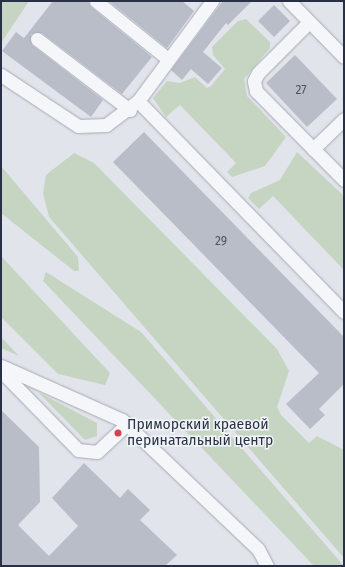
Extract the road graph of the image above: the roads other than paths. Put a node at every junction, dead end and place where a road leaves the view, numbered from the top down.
1 (96, 1) edge
2 (289, 1) edge
3 (205, 3) edge
4 (310, 22) junction
5 (37, 39) dead end
6 (344, 57) edge
7 (168, 59) junction
8 (1, 75) edge
9 (134, 106) junction
10 (344, 119) edge
11 (313, 149) junction
12 (344, 180) edge
13 (344, 312) edge
14 (1, 366) edge
15 (1, 372) edge
16 (126, 424) junction
17 (267, 566) edge

1 - 7 lane
2 - 4 lane
3 - 7 lane
4 - 6 lane
4 - 11 lane
5 - 9 lane
7 - 9 lane
8 - 9 lane
9 - 13 lane
10 - 11 lane
11 - 12 lane
14 - 16 lane
15 - 16 lane
16 - 17 lane

